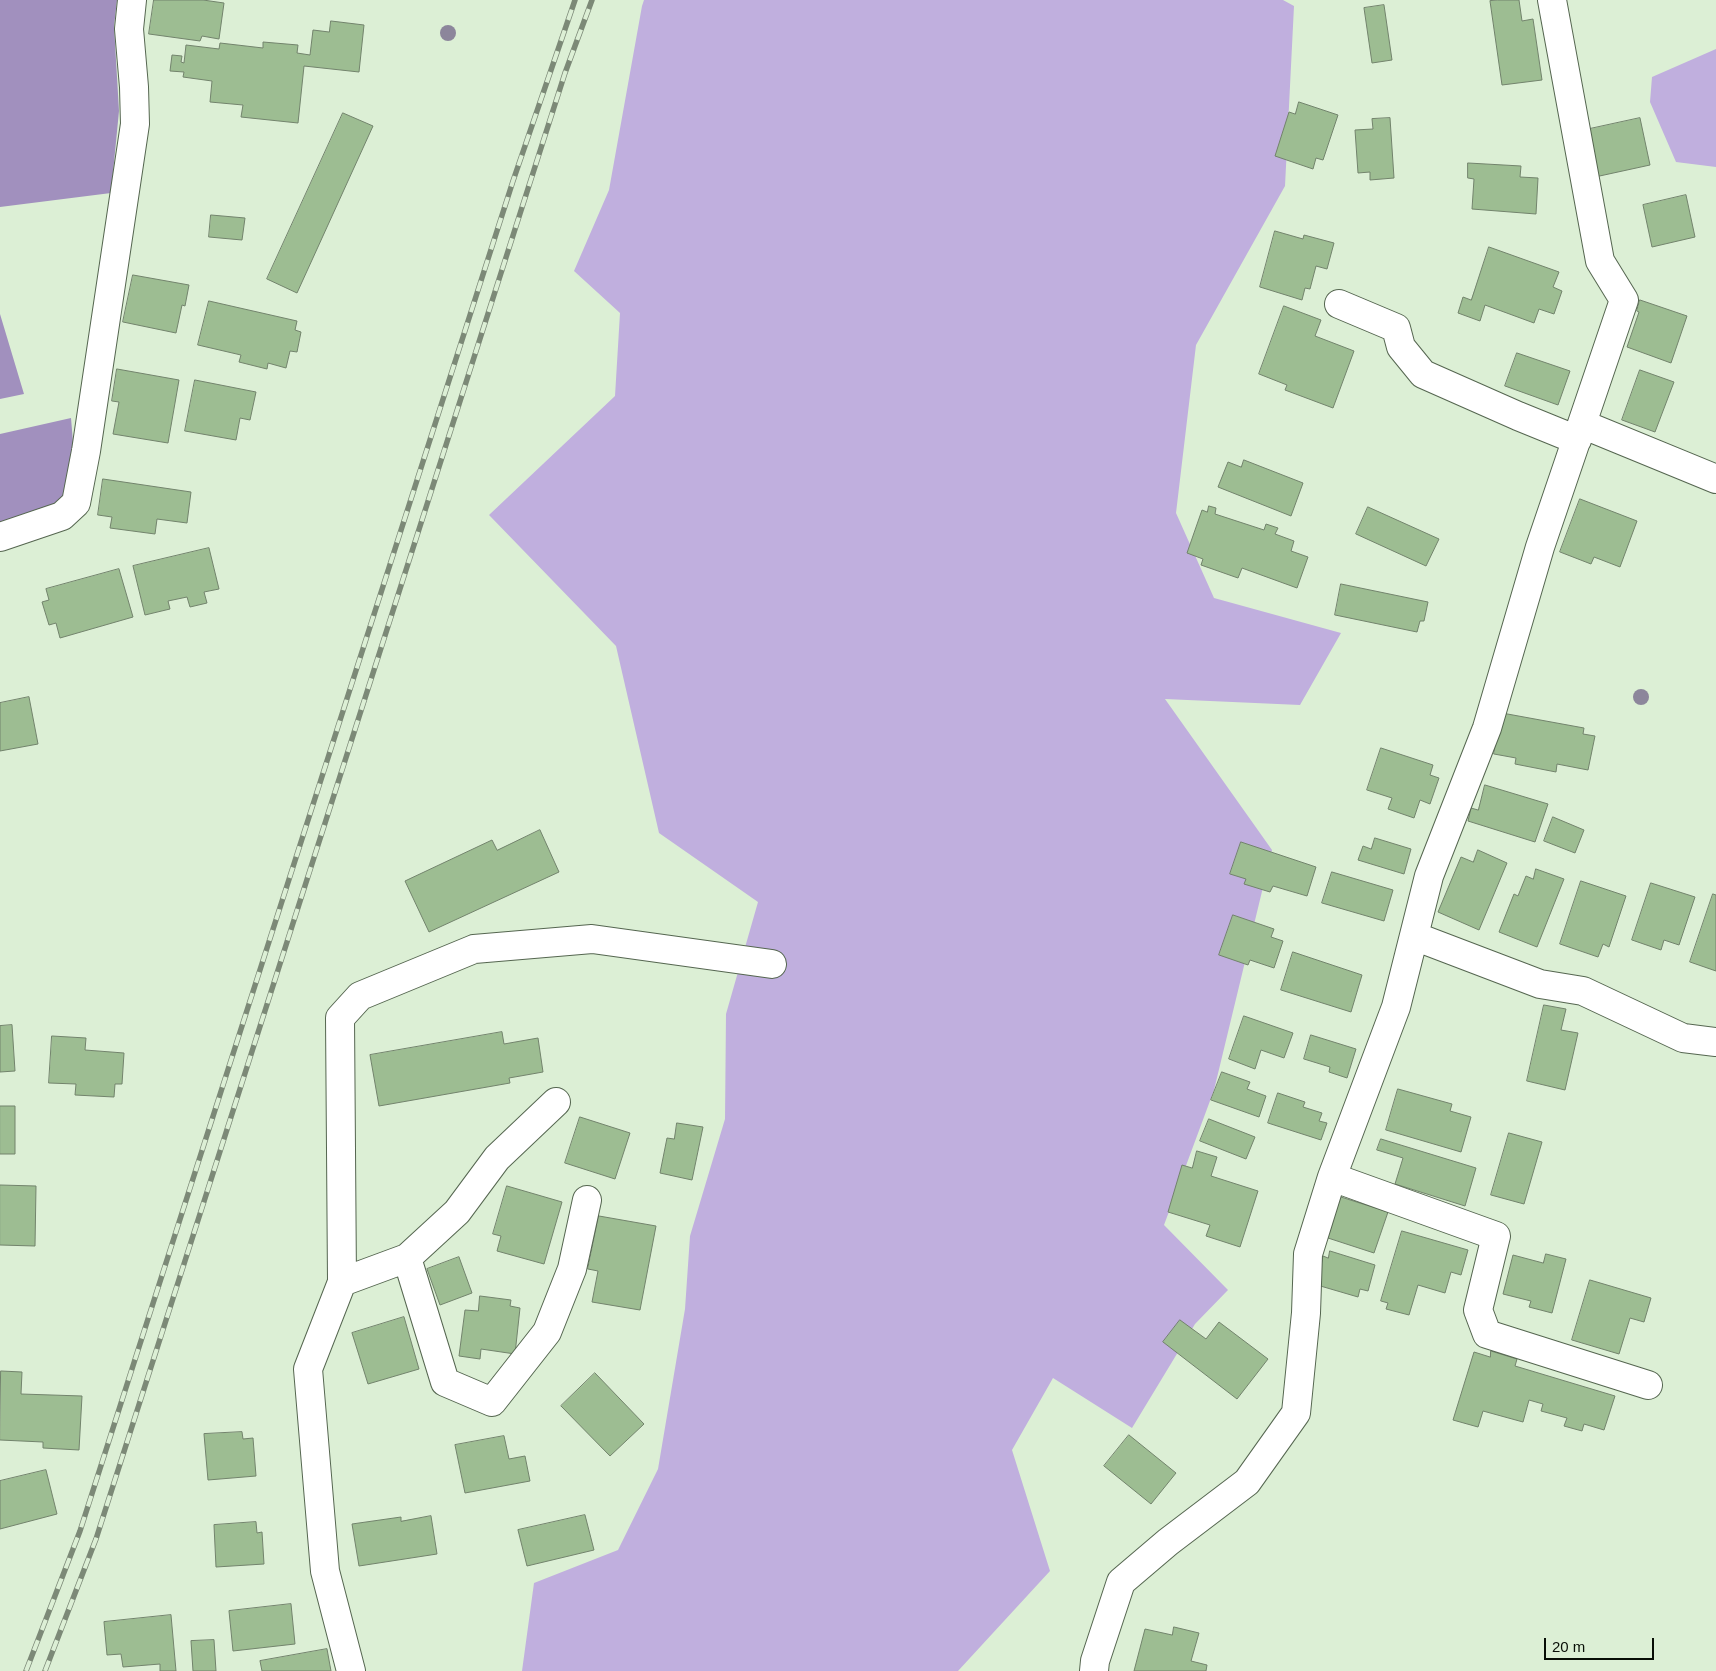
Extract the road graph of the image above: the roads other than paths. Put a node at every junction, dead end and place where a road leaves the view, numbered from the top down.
1 (132, 0) edge
2 (1552, 0) edge
3 (1339, 304) dead end
4 (1579, 432) junction
5 (1716, 479) edge
6 (0, 537) edge
7 (1414, 936) junction
8 (772, 964) dead end
9 (1716, 1042) edge
10 (556, 1102) dead end
11 (1332, 1176) junction
12 (587, 1200) dead end
13 (407, 1258) junction
14 (342, 1282) junction
15 (1648, 1385) dead end
16 (351, 1671) edge
17 (1094, 1671) edge

1 - 6 street
2 - 4 street
3 - 4 street
4 - 5 street
4 - 7 street
7 - 9 street
7 - 11 street
8 - 14 street
10 - 13 street
11 - 15 street
11 - 17 street
12 - 13 street
13 - 14 street
14 - 16 street

